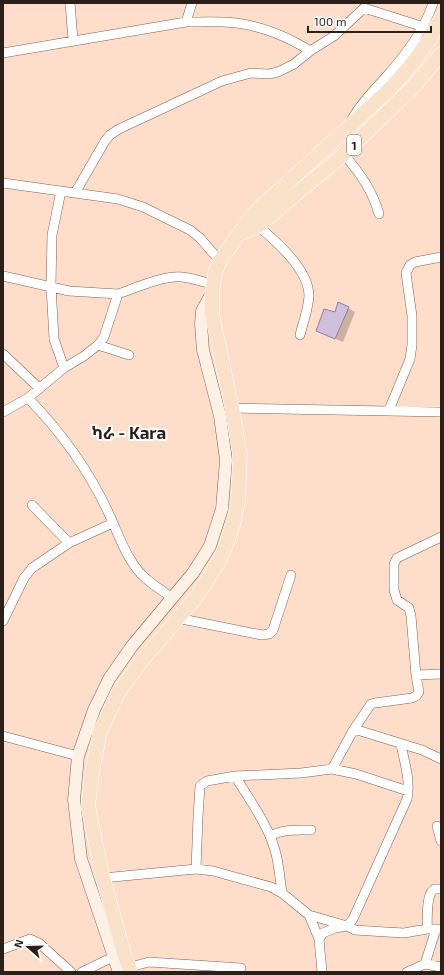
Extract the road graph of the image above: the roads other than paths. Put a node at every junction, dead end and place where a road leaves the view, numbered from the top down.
1 (70, 3) edge
2 (192, 3) edge
3 (433, 3) edge
4 (361, 5) edge
5 (186, 22) junction
6 (435, 28) edge
7 (73, 40) junction
8 (310, 51) junction
9 (3, 53) edge
10 (441, 54) edge
11 (344, 154) junction
12 (3, 183) edge
13 (61, 191) junction
14 (75, 193) junction
15 (379, 214) dead end
16 (256, 220) junction
17 (441, 257) edge
18 (220, 261) junction
19 (3, 276) edge
20 (51, 286) junction
21 (212, 288) junction
22 (118, 294) junction
23 (300, 335) dead end
24 (98, 345) junction
25 (3, 354) edge
26 (129, 355) dead end
27 (64, 368) junction
28 (39, 388) junction
29 (28, 398) junction
30 (232, 408) junction
31 (389, 410) junction
32 (3, 412) edge
33 (441, 412) edge
34 (32, 505) dead end
35 (113, 523) junction
36 (441, 537) edge
37 (69, 544) junction
38 (291, 575) dead end
39 (173, 598) junction
40 (177, 618) junction
41 (3, 621) edge
42 (441, 674) edge
43 (416, 675) junction
44 (354, 729) junction
45 (5, 740) edge
46 (401, 744) junction
47 (78, 756) junction
48 (441, 759) edge
49 (332, 769) junction
50 (235, 776) junction
51 (408, 791) junction
52 (437, 826) dead end
53 (311, 830) dead end
54 (270, 836) junction
55 (441, 842) edge
56 (196, 869) junction
57 (103, 878) junction
58 (441, 889) edge
59 (282, 893) junction
60 (309, 915) junction
61 (347, 926) junction
62 (435, 929) edge
63 (319, 939) junction
64 (3, 949) edge
65 (115, 956) junction
66 (425, 964) junction
67 (241, 968) dead end
68 (441, 968) edge
69 (127, 970) edge
70 (71, 972) edge
71 (82, 972) edge
72 (322, 972) edge
73 (407, 972) edge

1 - 7 street
2 - 5 street
3 - 6 street
4 - 6 street
4 - 8 street
5 - 7 street
5 - 8 street
6 - 10 main road
6 - 16 main road, 1
7 - 9 street
8 - 14 street
10 - 11 main road, 1
11 - 15 street
11 - 16 main road, 1
12 - 13 street
13 - 14 street
13 - 20 street
14 - 18 street
16 - 18 main road
16 - 23 street
17 - 31 street
18 - 21 main road
19 - 20 street
20 - 22 street
20 - 27 street
21 - 22 street
21 - 30 main road
21 - 39 street
22 - 24 street
24 - 26 street
24 - 27 street
25 - 28 street
27 - 28 street
28 - 29 street
29 - 32 street
29 - 35 street
30 - 31 street
30 - 40 main road
31 - 33 street
34 - 37 street
35 - 37 street
35 - 39 street
36 - 43 street
37 - 41 street
38 - 40 street
39 - 47 street
40 - 57 main road
42 - 43 street
43 - 44 street
44 - 46 street
44 - 49 street
45 - 47 street
46 - 48 street
46 - 51 street
47 - 65 street
49 - 50 street
49 - 51 street
50 - 54 street
50 - 56 street
51 - 61 street
52 - 55 street
53 - 54 street
54 - 59 street
56 - 57 street
56 - 59 street
57 - 69 main road
58 - 62 street
59 - 60 street
60 - 61 street
60 - 63 street
61 - 62 street
61 - 63 street
62 - 66 street
63 - 72 street
64 - 70 street
65 - 69 street
65 - 71 street
66 - 68 street
66 - 73 street
67 - 69 street

